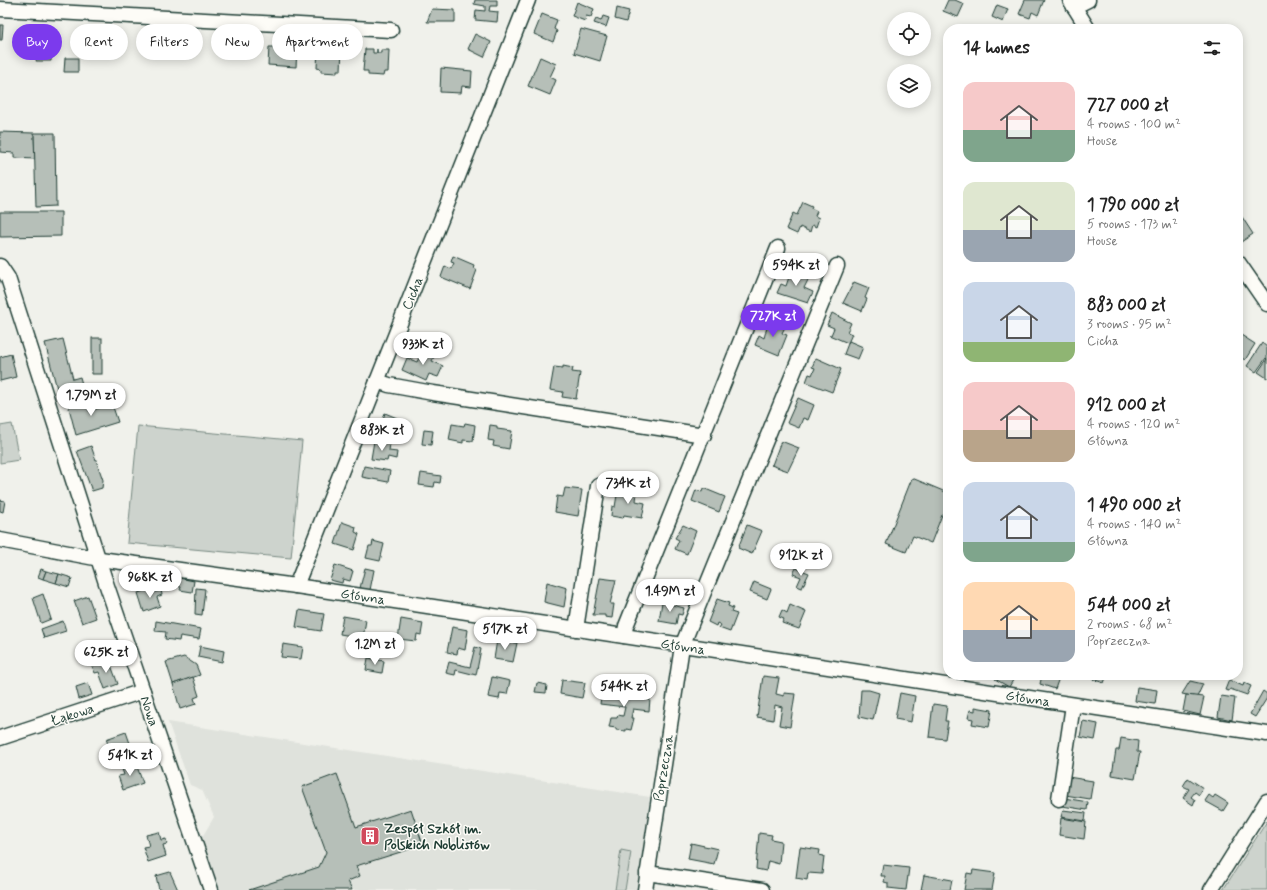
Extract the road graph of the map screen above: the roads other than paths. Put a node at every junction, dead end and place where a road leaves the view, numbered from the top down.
1 (528, 0) edge
2 (1088, 0) edge
3 (1072, 3) edge
4 (0, 10) edge
5 (1085, 24) edge
6 (391, 30) dead end
7 (778, 248) dead end
8 (0, 266) edge
9 (836, 266) dead end
10 (1243, 269) edge
11 (1267, 304) edge
12 (377, 381) junction
13 (704, 434) junction
14 (598, 486) dead end
15 (0, 540) edge
16 (100, 559) junction
17 (296, 586) junction
18 (576, 629) junction
19 (624, 636) junction
20 (682, 646) junction
21 (143, 691) junction
22 (1073, 705) junction
23 (1267, 734) edge
24 (0, 738) edge
25 (1058, 799) dead end
26 (1267, 801) edge
27 (647, 873) junction
28 (211, 890) edge
29 (645, 890) edge
30 (762, 890) edge
31 (1211, 890) edge

1 - 12 street, Cicha
2 - 3 street
3 - 5 street
4 - 6 street
7 - 13 street
8 - 16 street, Nowa
9 - 20 street, Poprzeczna
10 - 11 street
12 - 13 street
12 - 17 street, Cicha
13 - 19 street
14 - 18 street
15 - 16 street
16 - 17 street, Główna
16 - 21 street, Nowa
17 - 18 street, Główna
18 - 19 street, Główna
19 - 20 street, Główna
20 - 22 street, Główna
20 - 27 street, Poprzeczna
21 - 24 street, Łąkowa
21 - 28 street, Nowa
22 - 23 street, Główna
22 - 25 street
26 - 31 street
27 - 29 street, Poprzeczna
27 - 30 street

